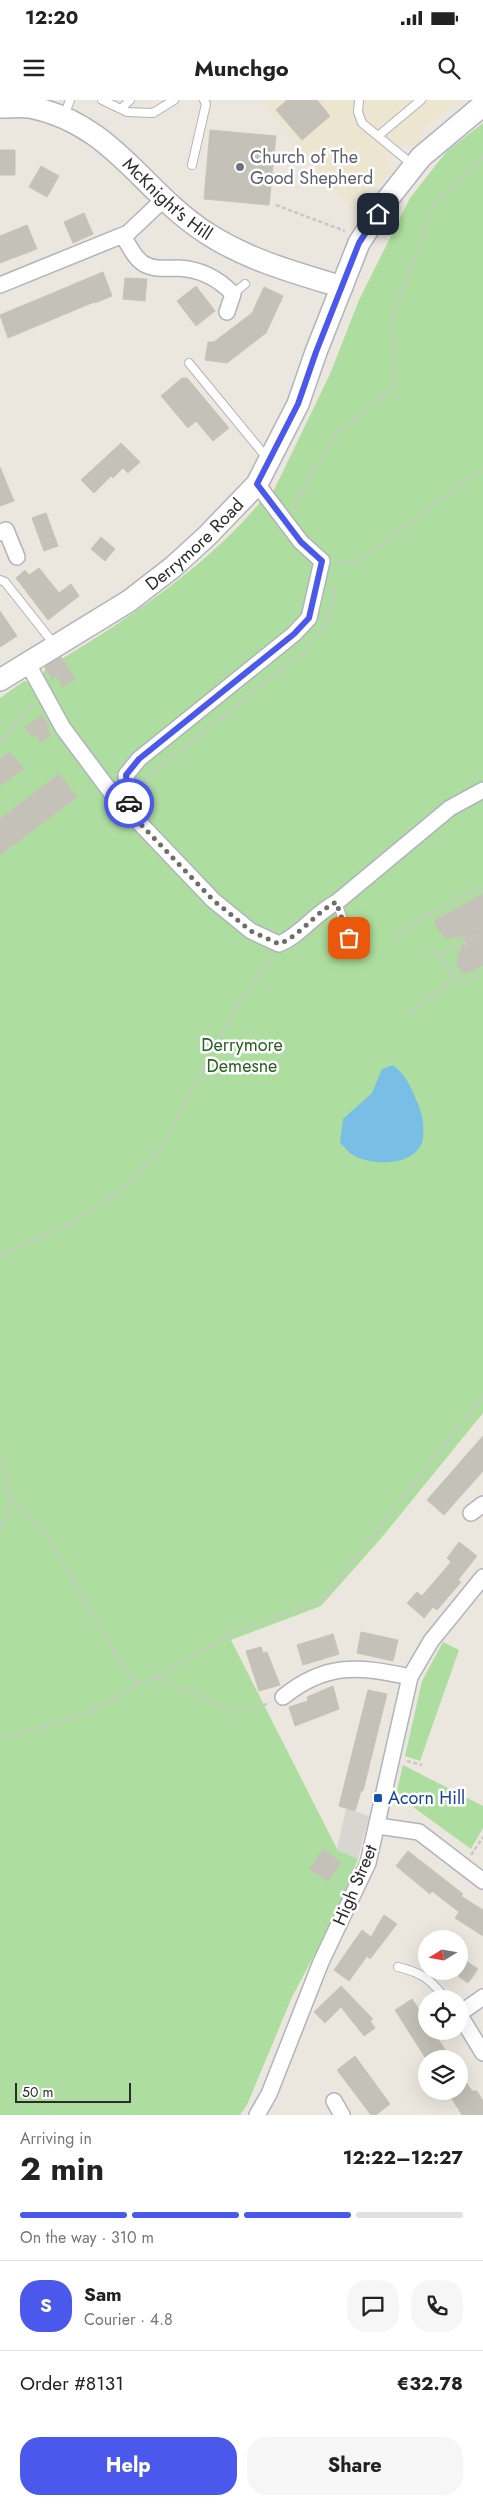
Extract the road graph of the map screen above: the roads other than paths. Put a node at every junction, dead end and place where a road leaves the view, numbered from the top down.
1 (102, 100) edge
2 (130, 100) edge
3 (174, 100) edge
4 (204, 100) edge
5 (359, 100) edge
6 (421, 100) edge
7 (483, 105) edge
8 (0, 107) edge
9 (67, 109) edge
10 (121, 109) junction
11 (378, 136) junction
12 (192, 164) dead end
13 (414, 166) junction
14 (164, 199) junction
15 (123, 236) junction
16 (245, 284) dead end
17 (0, 285) edge
18 (342, 287) junction
19 (234, 294) junction
20 (228, 312) dead end
21 (189, 363) dead end
22 (270, 460) junction
23 (257, 484) junction
24 (0, 532) edge
25 (18, 557) dead end
26 (0, 580) edge
27 (55, 646) junction
28 (28, 664) junction
29 (0, 680) edge
30 (483, 790) edge
31 (131, 814) junction
32 (336, 902) junction
33 (349, 938) dead end
34 (483, 1577) edge
35 (410, 1677) junction
36 (283, 1697) road end
37 (378, 1826) junction
38 (483, 1881) edge
39 (398, 1967) dead end
40 (439, 1990) edge
41 (483, 1997) edge
42 (468, 2008) edge
43 (468, 2029) edge
44 (483, 2053) edge
45 (334, 2101) dead end
46 (257, 2115) edge
47 (342, 2115) edge

1 - 10 lane
2 - 10 lane
3 - 10 lane
4 - 12 lane
5 - 11 lane
6 - 11 lane
7 - 13 main road, Derrymore Road
8 - 9 main road, McKnight's Hill
9 - 14 main road, McKnight's Hill
11 - 13 lane
13 - 18 main road, Derrymore Road
14 - 15 street
14 - 18 main road, McKnight's Hill
15 - 17 street
15 - 19 street
16 - 19 lane
18 - 22 main road, Derrymore Road
19 - 20 street
21 - 22 lane
22 - 23 main road, Derrymore Road
23 - 27 main road, Derrymore Road
23 - 31 street
24 - 25 street
26 - 27 lane
27 - 28 main road, Derrymore Road
28 - 29 main road, Derrymore Road
28 - 31 street
30 - 32 street
31 - 32 street
32 - 33 lane
34 - 35 street, High Street
35 - 36 street
35 - 37 street, High Street
37 - 38 street
37 - 46 street, High Street
39 - 40 lane
41 - 42 street
43 - 44 street
45 - 47 street

